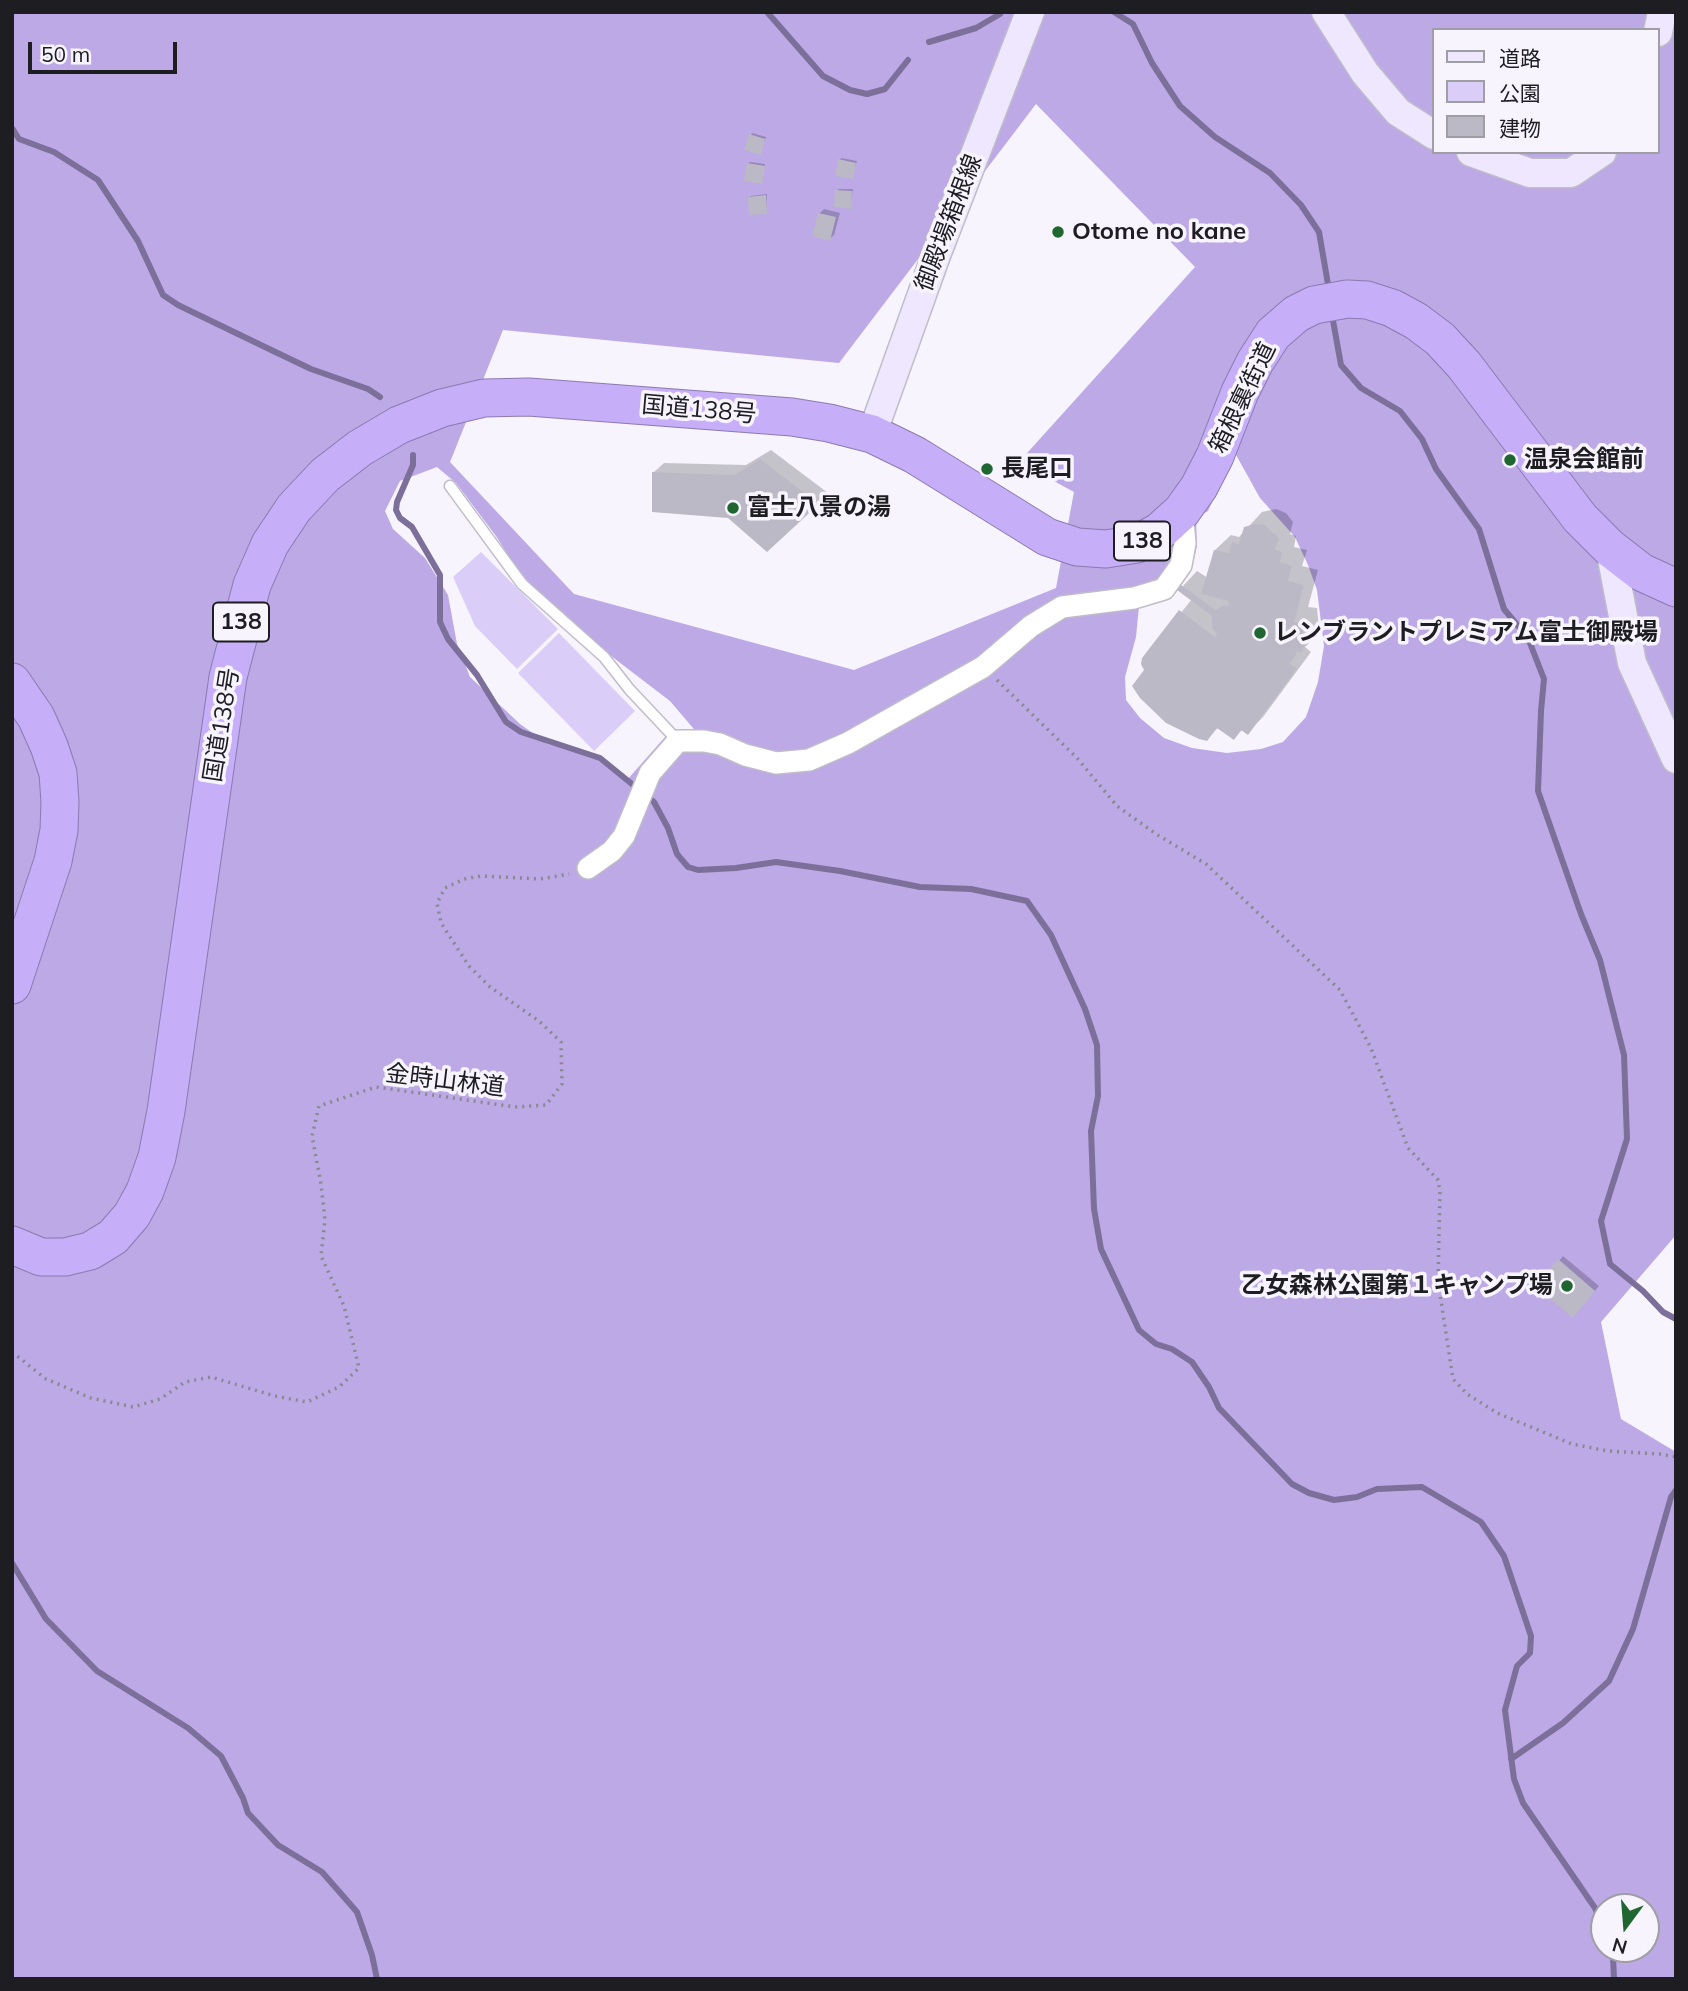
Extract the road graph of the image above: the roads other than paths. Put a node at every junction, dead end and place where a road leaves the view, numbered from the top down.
1 (1030, 12) edge
2 (1326, 12) edge
3 (1432, 134) edge
4 (1477, 154) edge
5 (1599, 154) edge
6 (872, 434) junction
7 (450, 486) dead end
8 (1182, 511) junction
9 (1610, 548) junction
10 (1676, 588) edge
11 (12, 682) edge
12 (678, 741) junction
13 (1676, 759) edge
14 (589, 868) road end
15 (12, 985) edge
16 (12, 1245) edge

1 - 6 main road, 御殿場箱根線
2 - 3 main road
4 - 5 main road
6 - 8 highway, 箱根裏街道 / 138
6 - 16 highway, 国道138号 / 138
7 - 12 lane
8 - 9 highway, 箱根裏街道 / 138
8 - 12 street
9 - 10 highway, 箱根裏街道 / 138
9 - 13 main road
11 - 15 highway
12 - 14 street

